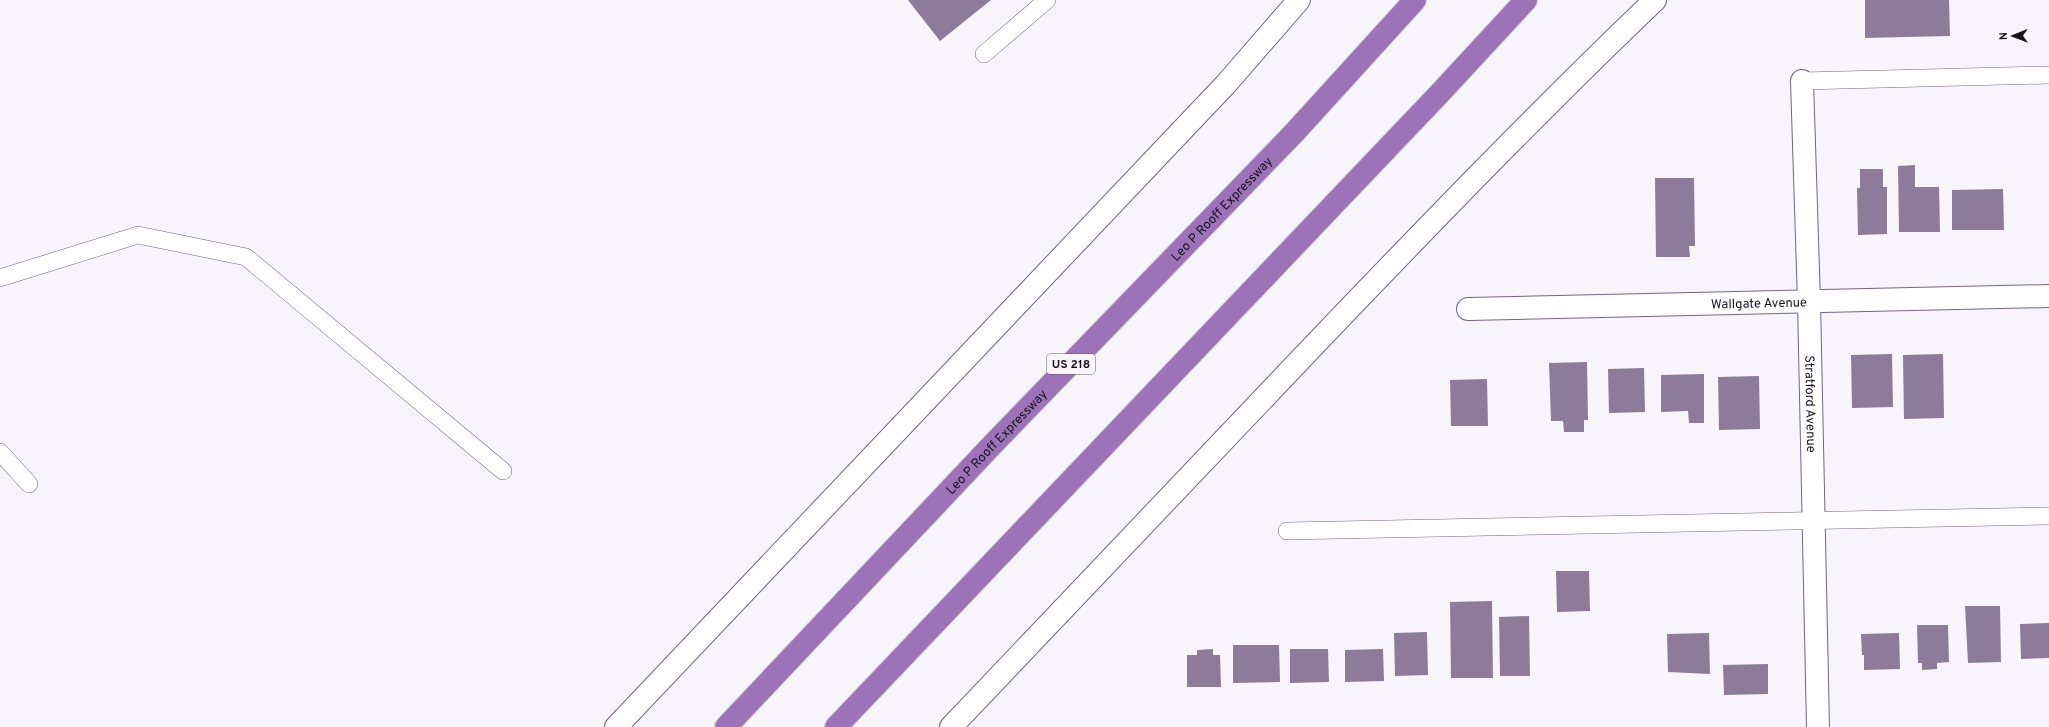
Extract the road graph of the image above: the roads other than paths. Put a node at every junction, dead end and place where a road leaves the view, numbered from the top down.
1 (1047, 0) edge
2 (1299, 0) edge
3 (1416, 0) edge
4 (1526, 0) edge
5 (1655, 0) edge
6 (984, 54) dead end
7 (2049, 75) edge
8 (1802, 81) joint
9 (0, 278) edge
10 (2049, 296) edge
11 (1809, 302) junction
12 (1468, 309) dead end
13 (0, 452) edge
14 (503, 471) dead end
15 (29, 484) dead end
16 (2049, 516) edge
17 (1814, 521) junction
18 (1287, 531) dead end
19 (616, 727) edge
20 (726, 727) edge
21 (836, 727) edge
22 (952, 727) edge
23 (1818, 727) edge

1 - 6 lane
2 - 19 street
3 - 20 highway, Leo P Rooff Expressway / US 218
4 - 21 highway
5 - 22 street
7 - 8 lane
8 - 11 street, Stratford Avenue
9 - 14 lane
10 - 11 street, Wallgate Avenue
11 - 12 street, Wallgate Avenue
11 - 17 street, Stratford Avenue
13 - 15 lane
16 - 17 lane
17 - 18 lane
17 - 23 street, Stratford Avenue

